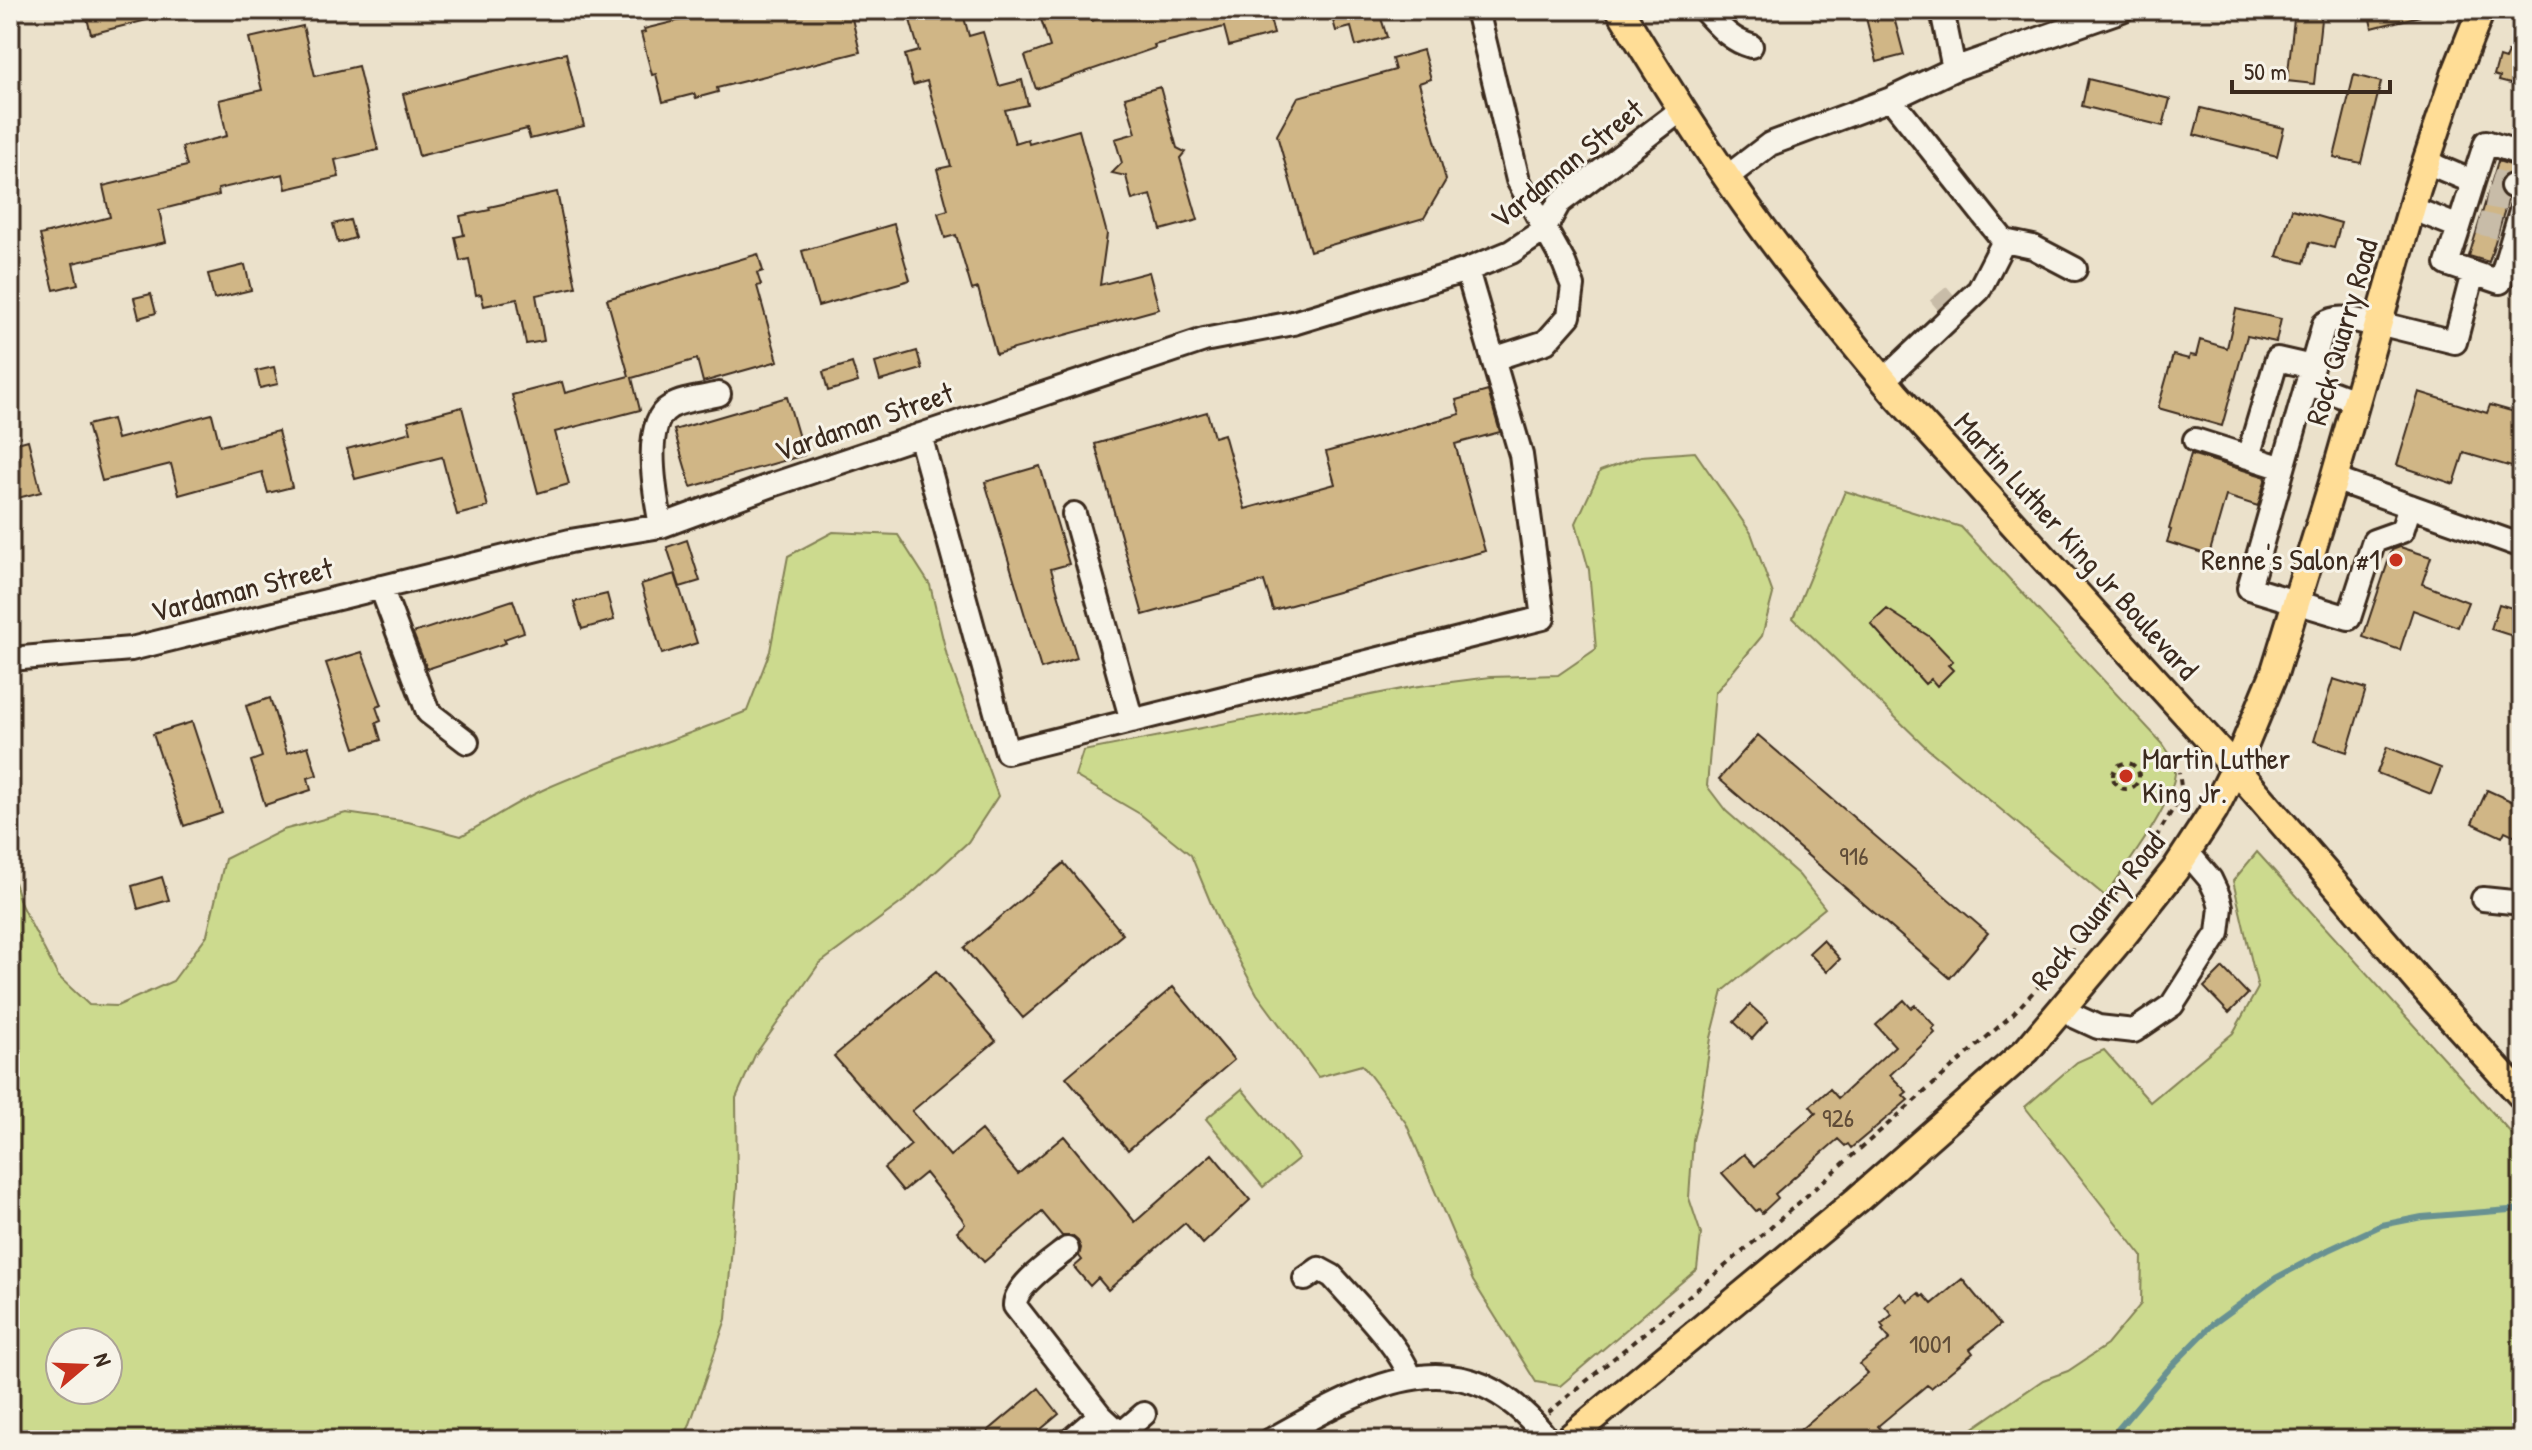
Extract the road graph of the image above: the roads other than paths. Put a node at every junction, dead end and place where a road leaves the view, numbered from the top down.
1 (1477, 10) edge
2 (1620, 10) edge
3 (1704, 10) edge
4 (1942, 10) edge
5 (2122, 10) edge
6 (2481, 10) edge
7 (1751, 46) dead end
8 (1954, 69) junction
9 (1891, 99) junction
10 (1681, 110) junction
11 (2426, 162) junction
12 (1727, 177) junction
13 (2501, 183) edge
14 (2411, 208) junction
15 (1544, 230) junction
16 (2483, 232) junction
17 (2004, 241) junction
18 (2075, 269) dead end
19 (1467, 270) junction
20 (2473, 273) junction
21 (1979, 290) junction
22 (1955, 294) tunnel mouth
23 (1937, 309) tunnel mouth
24 (2377, 324) junction
25 (1933, 335) junction
26 (1493, 359) junction
27 (2309, 375) junction
28 (1884, 380) junction
29 (719, 394) dead end
30 (2355, 401) junction
31 (920, 435) junction
32 (2195, 440) dead end
33 (2248, 457) junction
34 (2283, 468) junction
35 (2334, 479) junction
36 (2410, 506) junction
37 (1074, 514) dead end
38 (661, 526) junction
39 (2522, 546) edge
40 (381, 587) junction
41 (2297, 604) junction
42 (10, 659) edge
43 (1132, 721) junction
44 (467, 742) dead end
45 (2235, 768) junction
46 (2187, 852) junction
47 (2483, 899) dead end
48 (2522, 903) edge
49 (2061, 1010) junction
50 (2522, 1096) edge
51 (1067, 1249) dead end
52 (1305, 1279) dead end
53 (1410, 1377) junction
54 (1144, 1414) dead end
55 (1100, 1415) junction
56 (1542, 1432) edge
57 (1124, 1437) edge
58 (1071, 1440) edge
59 (1271, 1440) edge
60 (1567, 1440) edge

1 - 15 street
2 - 10 main road, Martin Luther King Jr Boulevard
3 - 7 street
4 - 8 street
5 - 8 street
6 - 11 main road, Rock Quarry Road
8 - 9 street
9 - 12 street
9 - 17 street
10 - 12 main road, Martin Luther King Jr Boulevard
10 - 15 street, Vardaman Street
11 - 13 street
11 - 14 main road, Rock Quarry Road
12 - 28 main road, Martin Luther King Jr Boulevard
13 - 16 street
13 - 16 street
14 - 16 street
14 - 24 main road, Rock Quarry Road
15 - 19 street, Vardaman Street
15 - 26 street
16 - 20 street
16 - 20 street
17 - 18 street
17 - 21 street
19 - 26 street
19 - 31 street, Vardaman Street
20 - 24 street
21 - 22 street
21 - 25 street
23 - 25 street
24 - 27 street
24 - 30 main road, Rock Quarry Road
25 - 28 street
26 - 43 street
27 - 30 street
27 - 33 street
27 - 34 street
28 - 45 main road, Martin Luther King Jr Boulevard
29 - 38 street
30 - 35 main road, Rock Quarry Road
31 - 38 street, Vardaman Street
31 - 43 street
32 - 33 street
33 - 34 street
34 - 41 street
35 - 36 street
35 - 41 main road, Rock Quarry Road
36 - 39 street
36 - 41 street
37 - 43 street
38 - 40 street, Vardaman Street
40 - 42 street, Vardaman Street
40 - 44 street
41 - 45 main road, Rock Quarry Road
45 - 46 main road, Rock Quarry Road
45 - 50 main road, Martin Luther King Jr Boulevard
46 - 49 main road, Rock Quarry Road
46 - 49 street
47 - 48 street
49 - 60 main road, Rock Quarry Road
51 - 55 street
52 - 53 street
53 - 56 street
53 - 59 street
54 - 57 street
55 - 57 street
55 - 58 street

